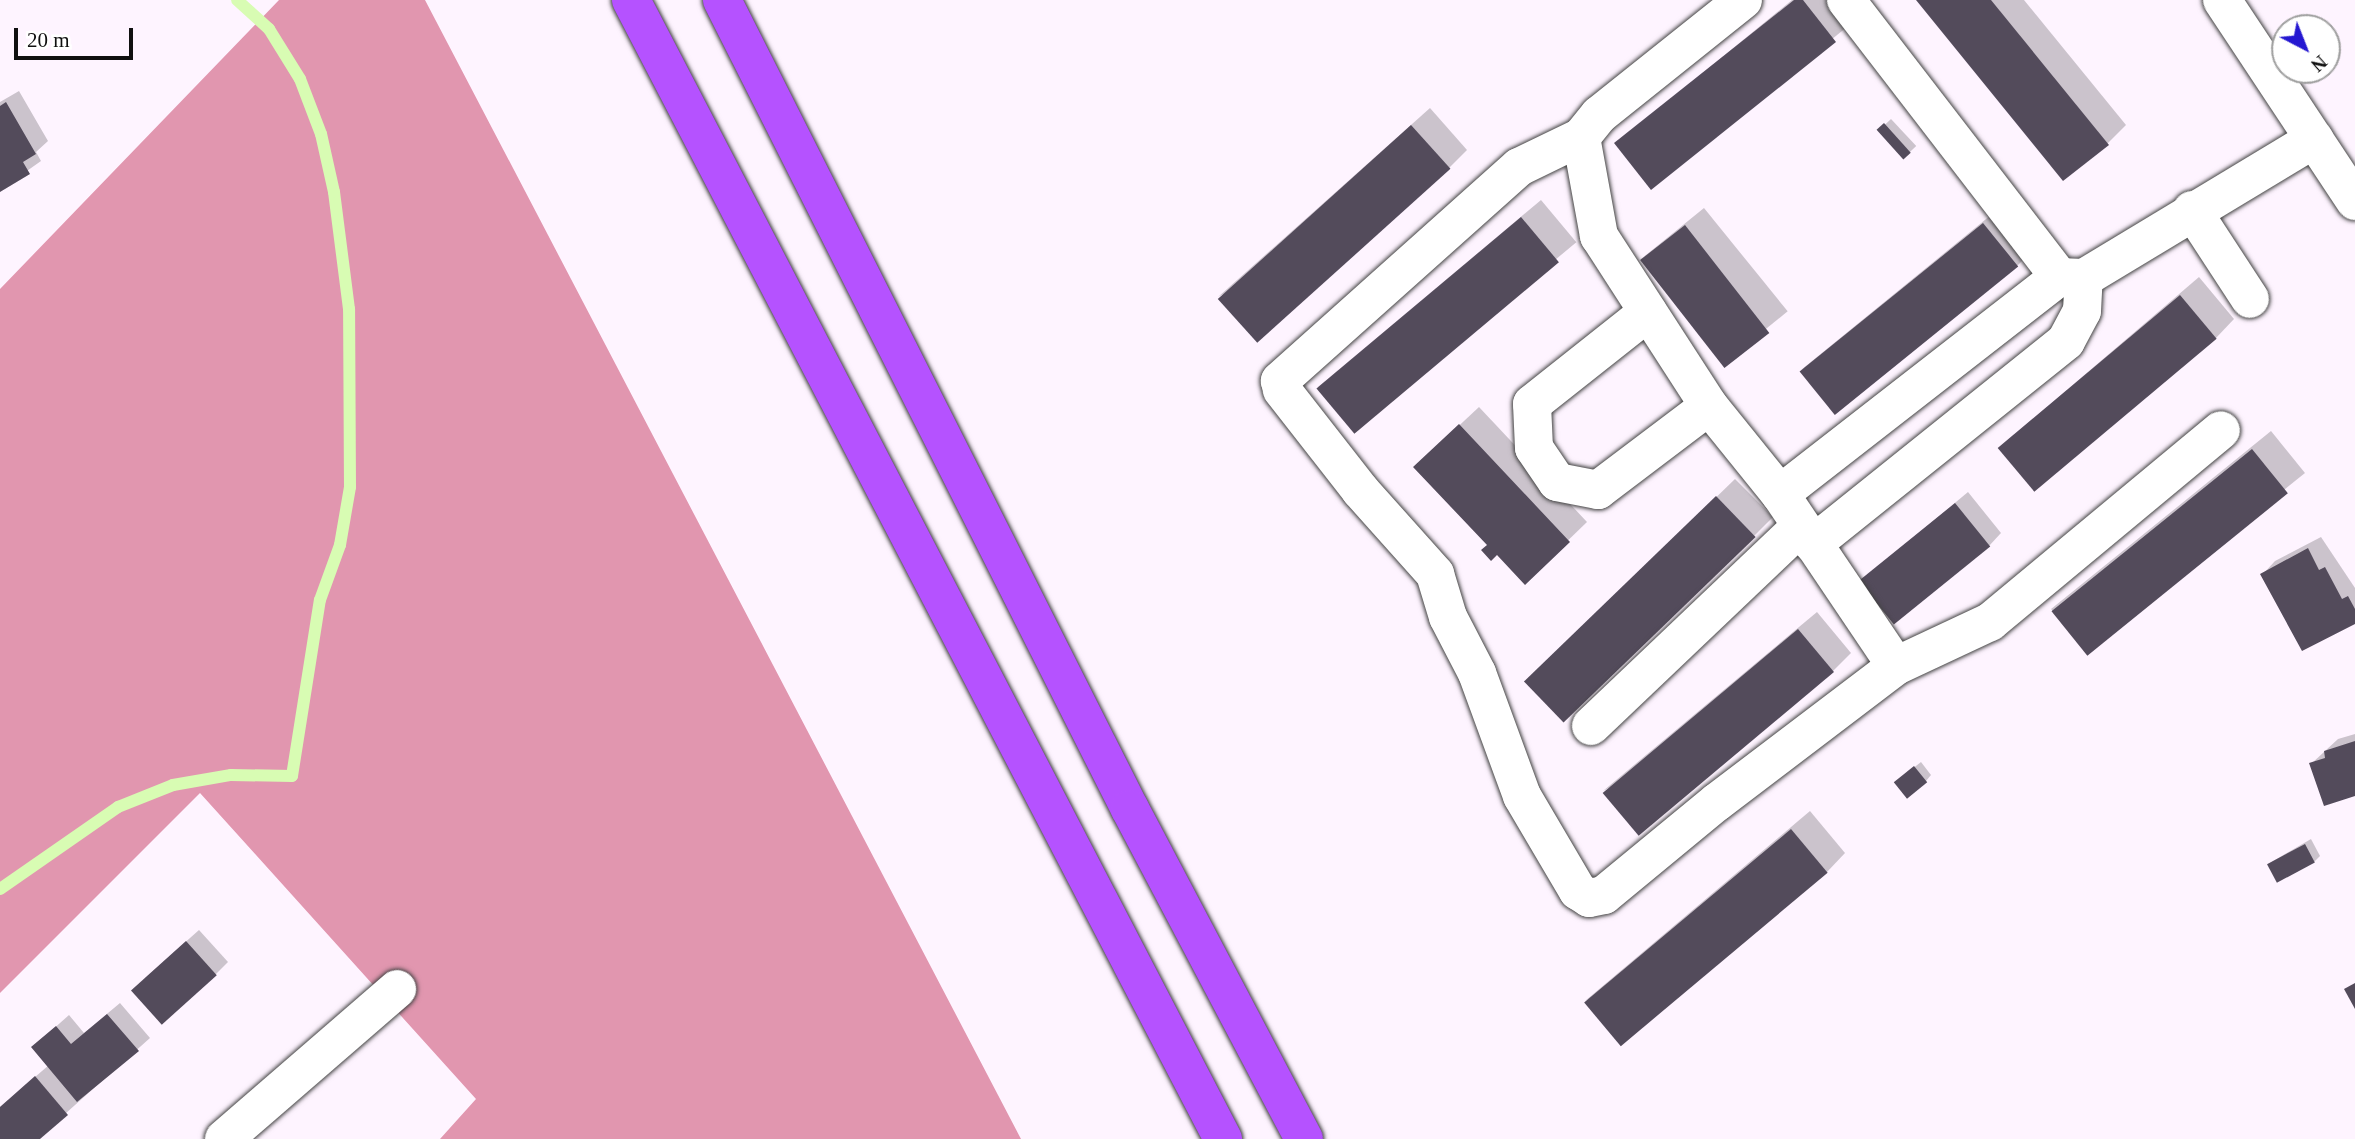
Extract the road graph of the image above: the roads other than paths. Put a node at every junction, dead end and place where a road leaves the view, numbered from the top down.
1 (631, 0) edge
2 (722, 0) edge
3 (1743, 0) edge
4 (1846, 0) edge
5 (2222, 0) edge
6 (1581, 137) junction
7 (2314, 139) junction
8 (2355, 201) edge
9 (2192, 210) junction
10 (2072, 277) junction
11 (2250, 299) dead end
12 (1648, 312) junction
13 (1709, 406) junction
14 (2221, 430) dead end
15 (1780, 494) junction
16 (1807, 535) junction
17 (1896, 666) junction
18 (1591, 726) dead end
19 (397, 989) dead end
20 (224, 1139) edge
21 (1223, 1139) edge
22 (1304, 1139) edge

1 - 21 highway
2 - 22 highway
3 - 6 street
4 - 10 street
5 - 7 street
6 - 12 street
6 - 17 street
7 - 8 street
7 - 9 street
9 - 10 street
9 - 11 street
10 - 15 street
10 - 16 street
12 - 13 street
12 - 13 street
13 - 15 street
14 - 17 street
15 - 16 street
16 - 17 street
16 - 18 street
19 - 20 street

